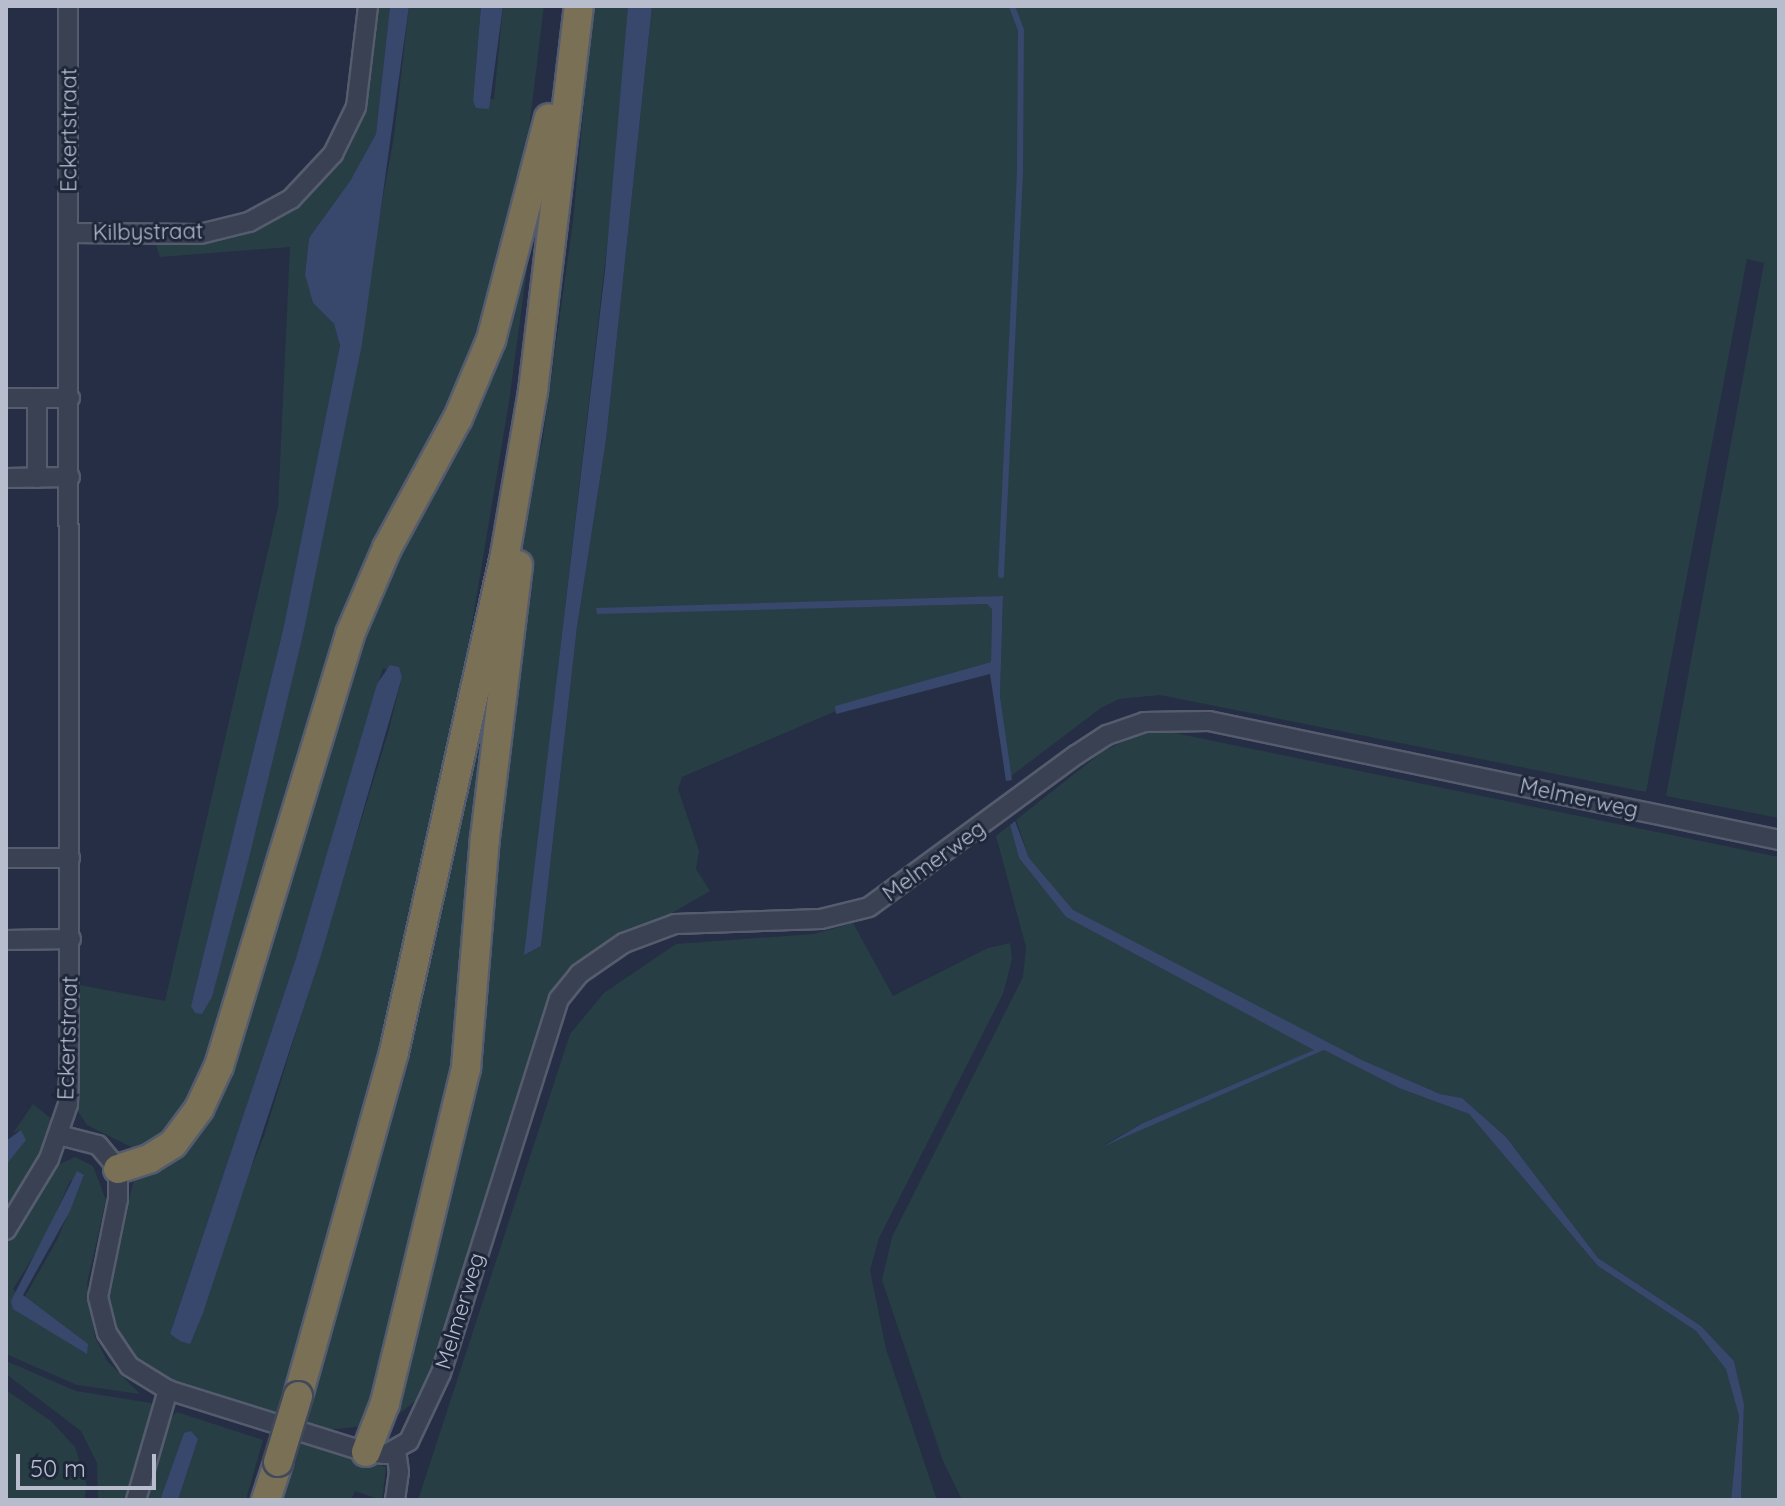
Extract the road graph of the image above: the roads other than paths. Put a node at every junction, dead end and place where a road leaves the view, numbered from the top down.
1 (68, 6) edge
2 (368, 6) edge
3 (560, 6) edge
4 (579, 6) edge
5 (549, 118) junction
6 (70, 233) junction
7 (6, 398) edge
8 (37, 398) junction
9 (70, 398) junction
10 (529, 422) junction
11 (70, 477) junction
12 (6, 478) edge
13 (37, 478) junction
14 (481, 649) junction
15 (1779, 840) edge
16 (6, 858) edge
17 (70, 858) junction
18 (71, 939) junction
19 (6, 940) edge
20 (59, 1135) junction
21 (118, 1169) junction
22 (6, 1230) edge
23 (168, 1390) junction
24 (396, 1451) junction
25 (366, 1452) junction
26 (136, 1500) edge
27 (266, 1500) edge
28 (395, 1500) edge

1 - 6 street, Eckertstraat
2 - 6 street, Kilbystraat
3 - 5 highway
4 - 10 highway
5 - 14 highway
5 - 21 highway
6 - 9 street, Eckertstraat
7 - 8 street
8 - 9 street
8 - 13 street
9 - 11 street, Eckertstraat
10 - 14 highway
10 - 25 highway
11 - 13 street
11 - 17 street, Eckertstraat
12 - 13 street
14 - 27 highway, bridge
15 - 24 street, Melmerweg
16 - 17 street
17 - 18 street, Eckertstraat
18 - 19 street
18 - 20 street, Eckertstraat
20 - 21 street
20 - 22 street
21 - 23 street
23 - 25 street
23 - 26 street
24 - 25 street
24 - 28 street

